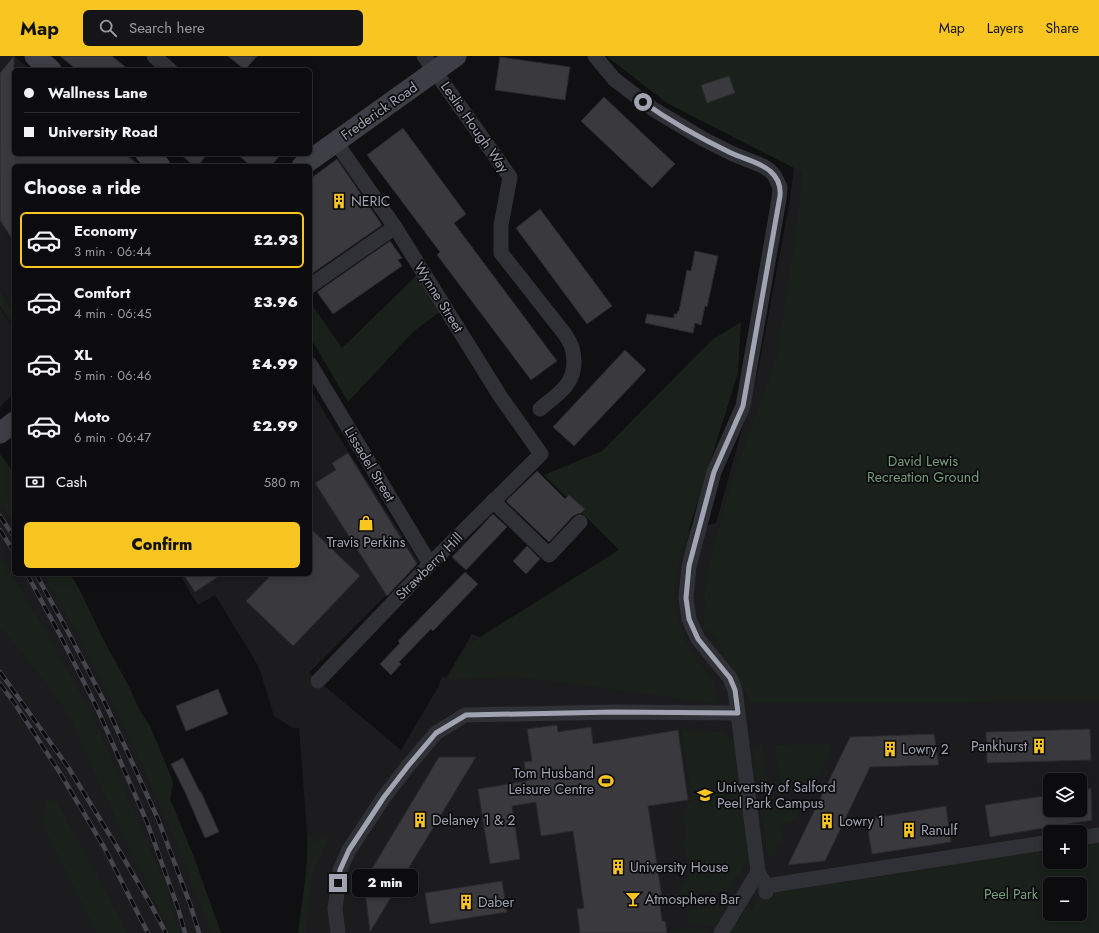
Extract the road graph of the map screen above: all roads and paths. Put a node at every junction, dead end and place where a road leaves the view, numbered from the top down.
1 (35, 56) edge
2 (154, 56) edge
3 (456, 56) edge
4 (595, 56) edge
5 (430, 64) edge
6 (49, 68) edge
7 (168, 68) edge
8 (335, 141) junction
9 (148, 156) edge
10 (158, 164) edge
11 (305, 164) edge
12 (395, 228) junction
13 (312, 285) edge
14 (312, 367) edge
15 (540, 409) dead end
16 (12, 424) edge
17 (0, 433) edge
18 (541, 454) joint
19 (493, 501) junction
20 (580, 522) dead end
21 (430, 564) junction
22 (318, 681) dead end
23 (738, 713) junction
24 (1099, 835) edge
25 (1087, 837) edge
26 (1043, 843) edge
27 (758, 872) junction
28 (338, 933) edge
29 (721, 933) edge

1 - 6 main road
2 - 7 street
3 - 5 main road, Frederick Road
4 - 23 street
5 - 8 main road, Frederick Road
5 - 15 street, Leslie Hough Way
8 - 11 main road, Frederick Road
8 - 12 street, Wynne Street
9 - 10 main road
12 - 13 street
12 - 18 street, Wynne Street
14 - 21 street, Lissadel Street
16 - 17 main road
18 - 19 street, Strawberry Hill
19 - 20 street
19 - 21 street, Strawberry Hill
21 - 22 street, Strawberry Hill
23 - 27 street
23 - 28 street
24 - 25 street
26 - 27 street
27 - 29 street

